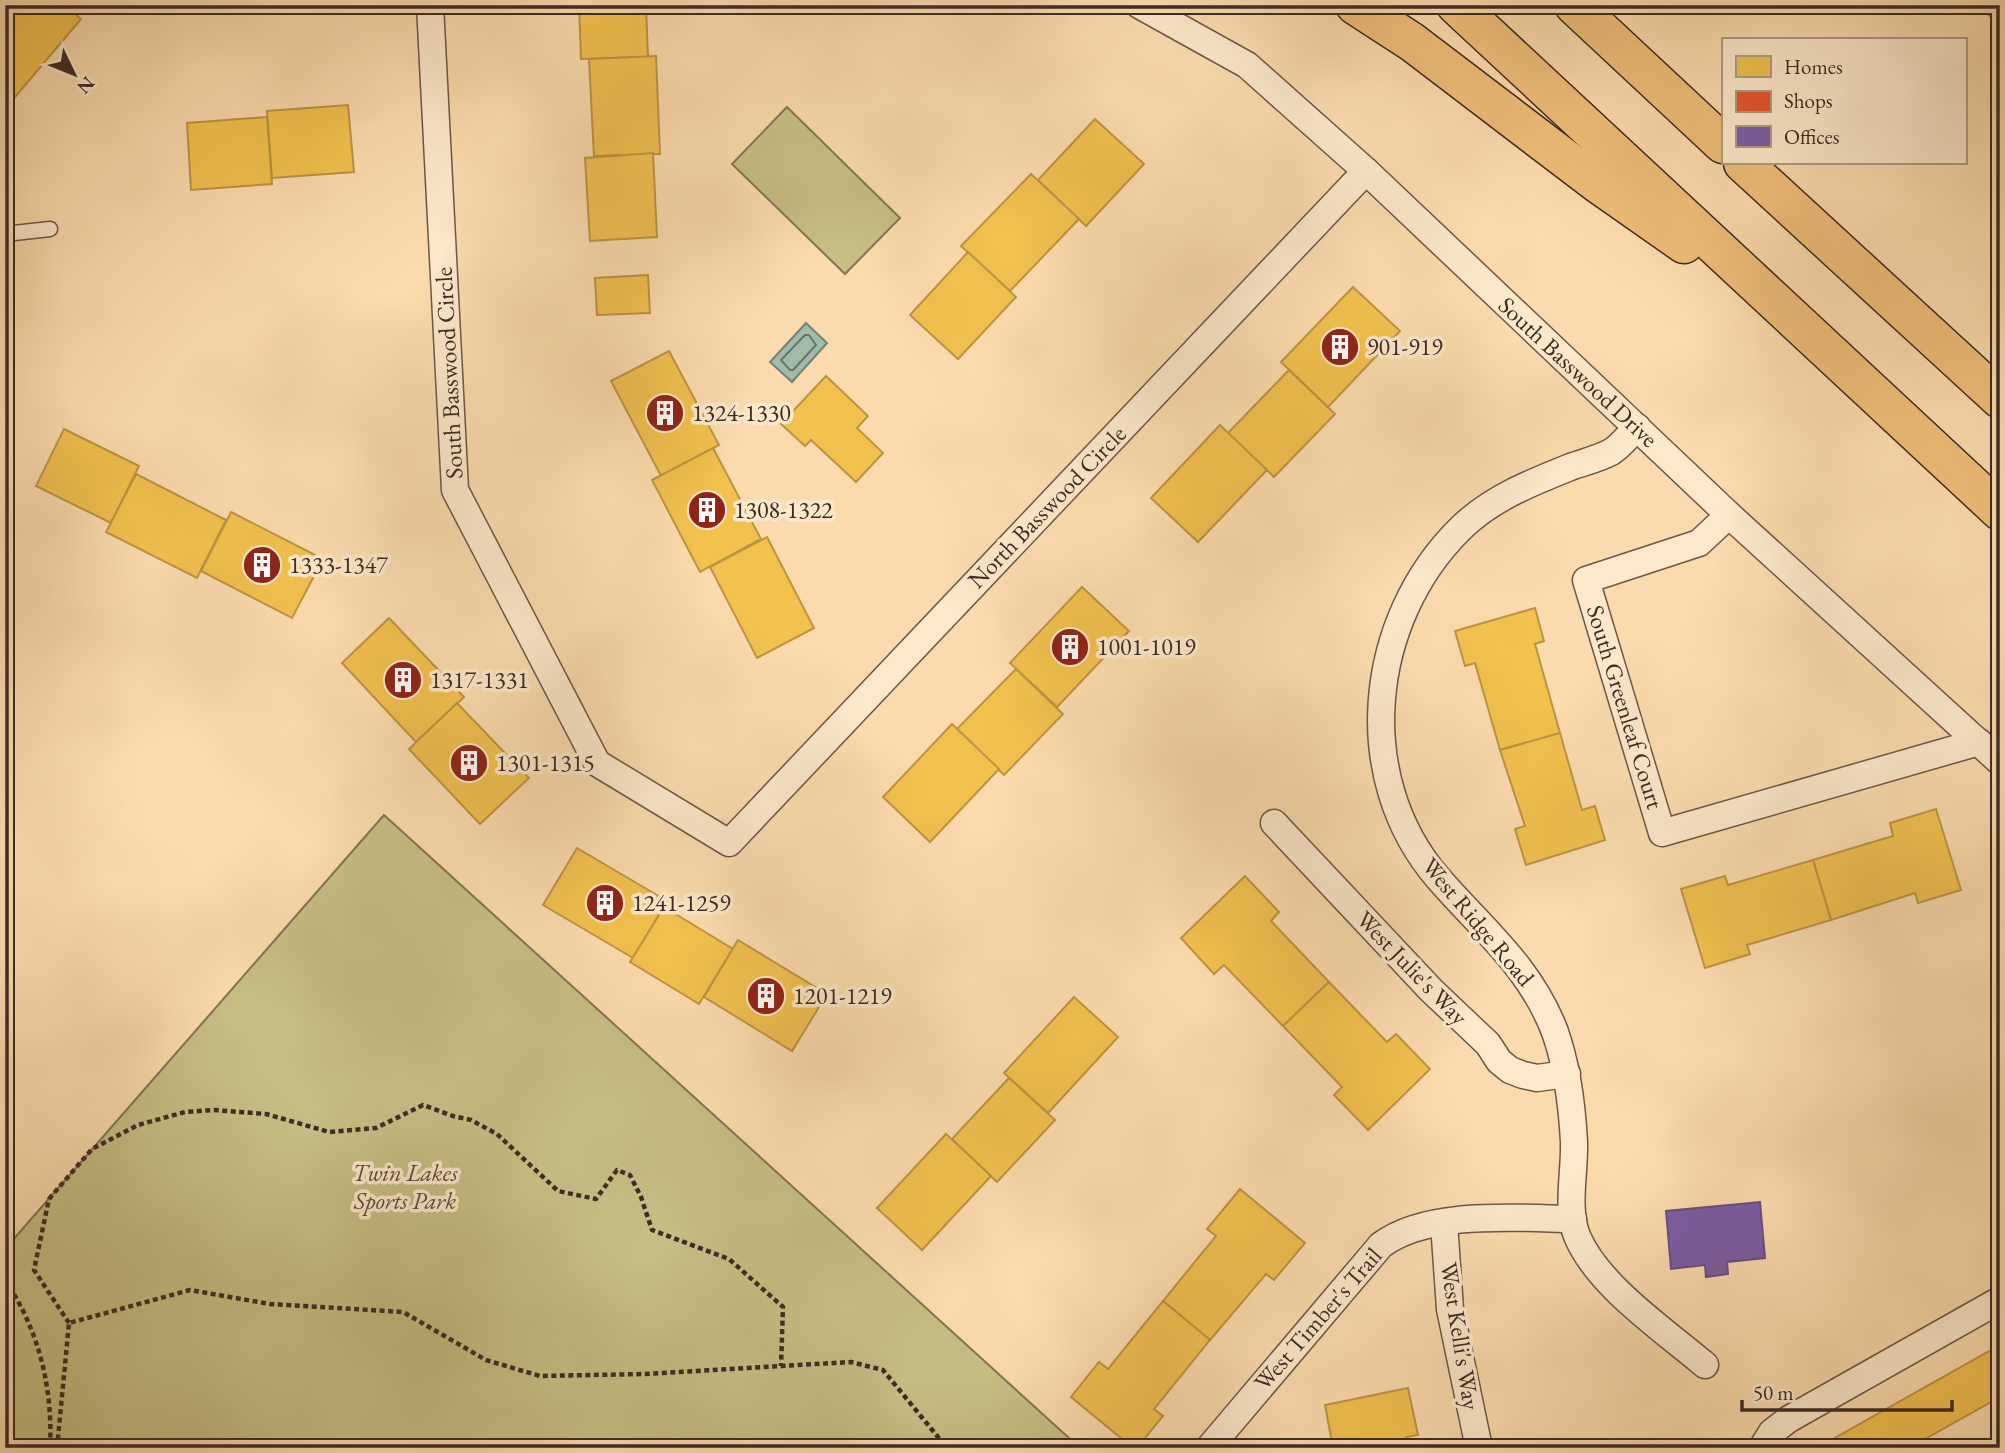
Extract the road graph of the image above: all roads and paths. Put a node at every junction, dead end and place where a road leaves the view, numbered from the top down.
1 (430, 5) edge
2 (1139, 5) edge
3 (1355, 5) edge
4 (1456, 5) edge
5 (1574, 5) edge
6 (1597, 5) edge
7 (1678, 102) junction
8 (1722, 143) edge
9 (1744, 164) edge
10 (1366, 171) junction
11 (50, 229) dead end
12 (5, 234) edge
13 (1806, 330) junction
14 (2000, 399) edge
15 (1637, 427) junction
16 (2000, 510) edge
17 (1729, 515) junction
18 (1979, 742) junction
19 (2000, 762) edge
20 (1273, 823) dead end
21 (729, 843) joint
22 (1567, 1074) junction
23 (1573, 1219) junction
24 (1444, 1223) junction
25 (5, 1280) edge
26 (2000, 1300) edge
27 (69, 1324) junction
28 (1705, 1365) dead end
29 (781, 1366) junction
30 (50, 1448) edge
31 (57, 1448) edge
32 (947, 1448) edge
33 (1209, 1448) edge
34 (1479, 1448) edge
35 (1762, 1448) edge

1 - 21 street, South Basswood Circle
2 - 10 street, South Basswood Drive
3 - 13 highway
4 - 13 highway
5 - 7 highway
6 - 7 highway
7 - 8 highway
9 - 14 highway
10 - 15 street, South Basswood Drive
10 - 21 street, North Basswood Circle
11 - 12 lane
13 - 16 highway
15 - 17 street, South Basswood Drive
15 - 22 street, West Ridge Road
17 - 18 street, South Basswood Drive
17 - 18 street, South Greenleaf Court
18 - 19 street, South Basswood Drive
20 - 22 street, West Julie's Way
22 - 23 street, West Ridge Road
23 - 24 street, West Timber's Trail
23 - 28 street, West Ridge Road
24 - 33 street, West Timber's Trail
24 - 34 street, West Kelli's Way
25 - 30 path
26 - 35 street
27 - 29 path
27 - 29 path
27 - 31 path
29 - 32 path

